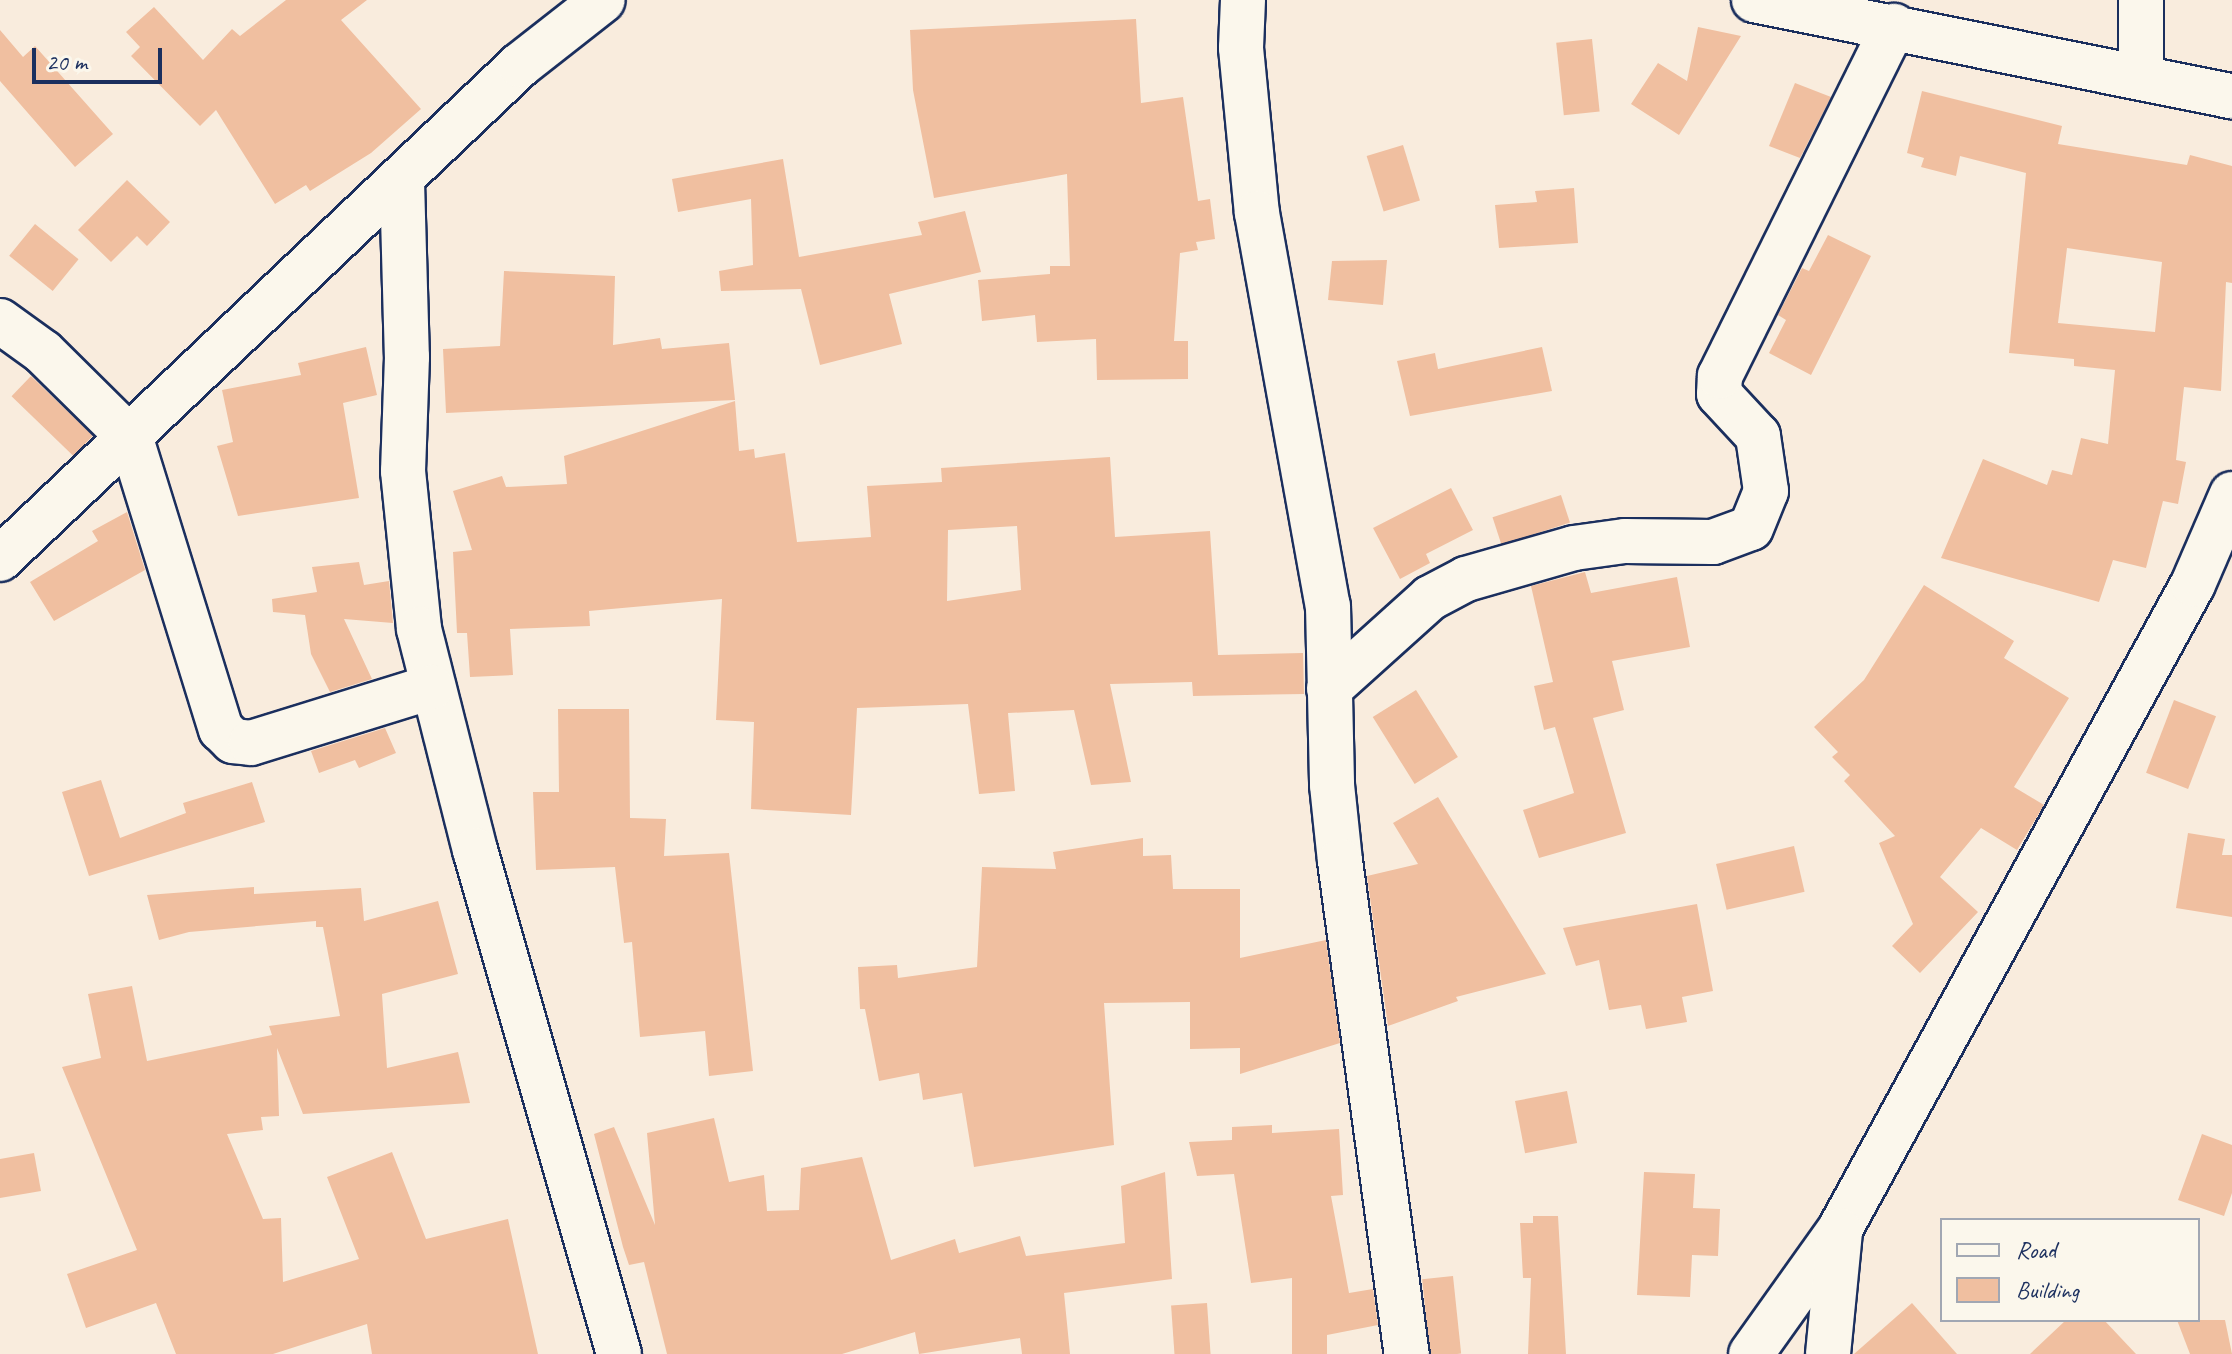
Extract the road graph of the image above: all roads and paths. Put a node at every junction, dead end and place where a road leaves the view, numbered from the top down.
1 (603, 0) edge
2 (1243, 0) edge
3 (1754, 0) edge
4 (2141, 0) edge
5 (1894, 26) junction
6 (2141, 76) junction
7 (2232, 96) edge
8 (402, 181) junction
9 (0, 321) edge
10 (131, 439) junction
11 (2232, 494) edge
12 (0, 559) edge
13 (432, 687) junction
14 (1329, 689) junction
15 (1840, 1229) junction
16 (619, 1354) edge
17 (1407, 1354) edge
18 (1751, 1354) edge
19 (1828, 1354) edge

1 - 8 street
2 - 14 street
3 - 5 street
4 - 6 street
5 - 6 street
5 - 14 street
6 - 7 street
8 - 10 street
8 - 13 street
9 - 10 street
10 - 12 street
10 - 13 street
11 - 15 street
13 - 16 street
14 - 17 street
15 - 18 street
15 - 19 street

